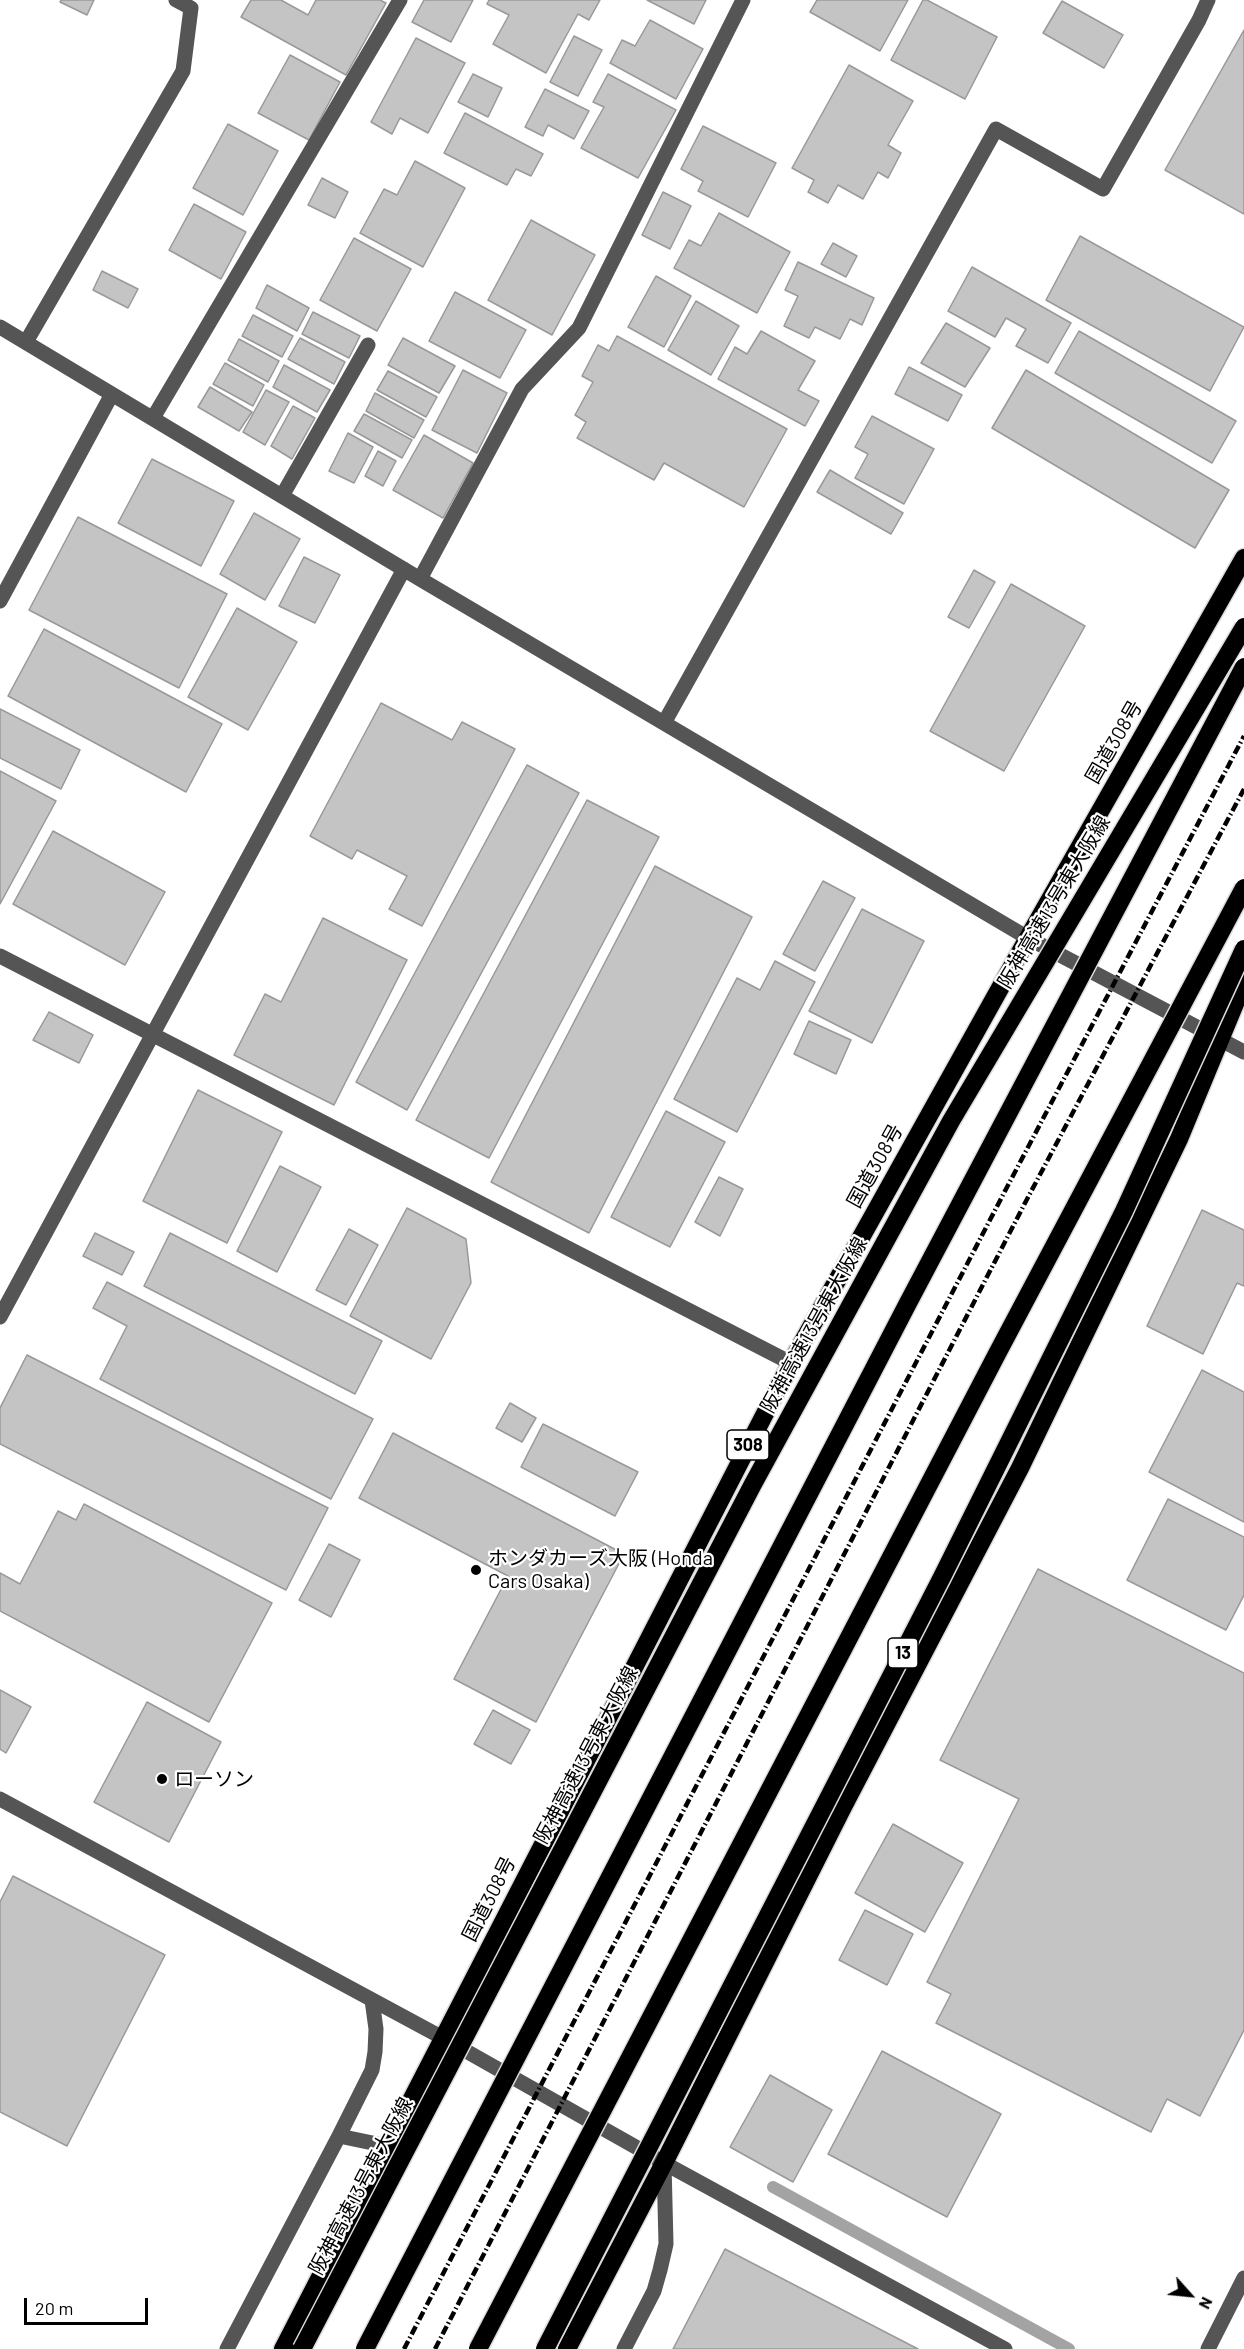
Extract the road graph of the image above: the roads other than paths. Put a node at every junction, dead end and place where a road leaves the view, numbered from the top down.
1 (176, 0) edge
2 (400, 0) edge
3 (743, 0) edge
4 (1208, 0) edge
5 (0, 327) edge
6 (26, 342) junction
7 (368, 345) dead end
8 (112, 394) junction
9 (153, 418) junction
10 (282, 496) junction
11 (1244, 558) edge
12 (404, 569) junction
13 (420, 579) junction
14 (0, 601) edge
15 (1244, 627) edge
16 (1244, 667) edge
17 (664, 723) junction
18 (1244, 888) edge
19 (1028, 938) junction
20 (1244, 949) edge
21 (0, 956) edge
22 (1244, 982) edge
23 (153, 1035) junction
24 (1220, 1039) junction
25 (1244, 1052) edge
26 (0, 1317) edge
27 (790, 1363) junction
28 (0, 1799) edge
29 (372, 2000) junction
30 (443, 2038) junction
31 (339, 2136) junction
32 (387, 2146) junction
33 (664, 2163) junction
34 (1244, 2278) edge
35 (227, 2349) edge
36 (283, 2349) edge
37 (302, 2349) edge
38 (365, 2349) edge
39 (478, 2349) edge
40 (545, 2349) edge
41 (567, 2349) edge
42 (624, 2349) edge
43 (1005, 2349) edge
44 (1208, 2349) edge

1 - 6 street
2 - 9 street
3 - 13 street
4 - 17 street
5 - 6 street
6 - 8 street
7 - 10 street
8 - 9 street
8 - 14 street
9 - 10 street
10 - 12 street
11 - 19 highway, 国道308号 / 308
12 - 13 street
12 - 23 street
13 - 17 street
15 - 37 highway, 阪神高速13号東大阪線, bridge
16 - 38 highway, bridge
17 - 19 street
18 - 39 highway, bridge
19 - 24 street
19 - 27 highway, 国道308号 / 308
20 - 40 highway, 13, bridge
21 - 23 street
22 - 24 highway
23 - 26 street
23 - 27 street
24 - 25 street
24 - 33 highway
27 - 30 highway, 国道308号 / 308
28 - 29 street
29 - 30 street
29 - 31 street
30 - 32 highway, 国道308号 / 308
30 - 33 street
31 - 32 street
31 - 35 street
32 - 36 highway, 国道308号 / 308
33 - 41 highway
33 - 42 street
33 - 43 street
34 - 44 street

